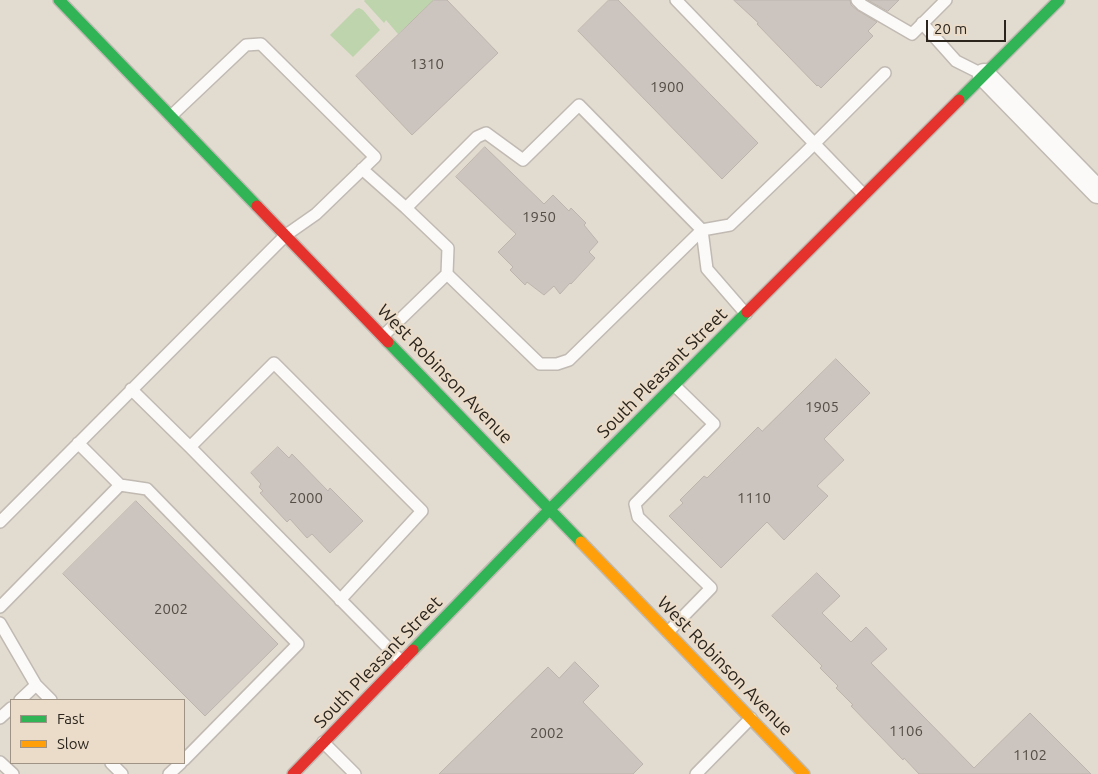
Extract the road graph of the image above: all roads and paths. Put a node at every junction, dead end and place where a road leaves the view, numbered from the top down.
1 (59, 0) edge
2 (676, 0) edge
3 (857, 0) edge
4 (946, 0) edge
5 (1060, 0) edge
6 (922, 23) junction
7 (885, 73) dead end
8 (984, 76) junction
9 (171, 116) junction
10 (816, 143) junction
11 (362, 169) junction
12 (1098, 192) edge
13 (864, 194) junction
14 (406, 208) junction
15 (702, 230) junction
16 (286, 235) junction
17 (447, 274) junction
18 (746, 314) junction
19 (383, 336) junction
20 (674, 385) junction
21 (131, 389) junction
22 (78, 443) junction
23 (190, 447) junction
24 (120, 486) junction
25 (550, 509) junction
26 (0, 522) edge
27 (340, 600) junction
28 (0, 607) edge
29 (0, 623) edge
30 (668, 632) junction
31 (402, 662) junction
32 (36, 685) junction
33 (21, 699) edge
34 (50, 699) edge
35 (10, 709) edge
36 (0, 718) edge
37 (751, 718) junction
38 (324, 742) junction
39 (185, 759) edge
40 (0, 762) edge
41 (112, 764) edge
42 (180, 764) edge
43 (13, 774) edge
44 (122, 774) edge
45 (169, 774) edge
46 (293, 774) edge
47 (355, 774) edge
48 (696, 774) edge
49 (804, 774) edge

1 - 9 street, West Robinson Avenue
2 - 10 lane
3 - 6 lane
4 - 6 lane
5 - 8 street, South Pleasant Street
6 - 8 lane
7 - 10 lane
8 - 12 street
8 - 13 street, South Pleasant Street
9 - 11 lane
9 - 16 street, West Robinson Avenue
10 - 13 lane
10 - 15 lane
11 - 14 lane
11 - 16 lane
13 - 18 street, South Pleasant Street
14 - 15 lane
14 - 17 lane
15 - 17 lane
15 - 18 lane
16 - 19 street, West Robinson Avenue
16 - 21 lane
17 - 19 lane
18 - 20 street, South Pleasant Street
19 - 25 street, West Robinson Avenue
20 - 25 street, South Pleasant Street
20 - 30 lane
21 - 22 lane
21 - 23 lane
22 - 24 lane
22 - 26 lane
23 - 27 lane
23 - 27 lane
24 - 28 lane
24 - 39 lane
25 - 30 street, West Robinson Avenue
25 - 31 street, South Pleasant Street
27 - 31 lane
29 - 32 lane
30 - 37 street, West Robinson Avenue
31 - 38 street, South Pleasant Street
32 - 33 lane
32 - 34 lane
35 - 36 lane
37 - 48 lane
37 - 49 street, West Robinson Avenue
38 - 46 street, South Pleasant Street
38 - 47 lane
40 - 43 lane
41 - 44 lane
42 - 45 lane

